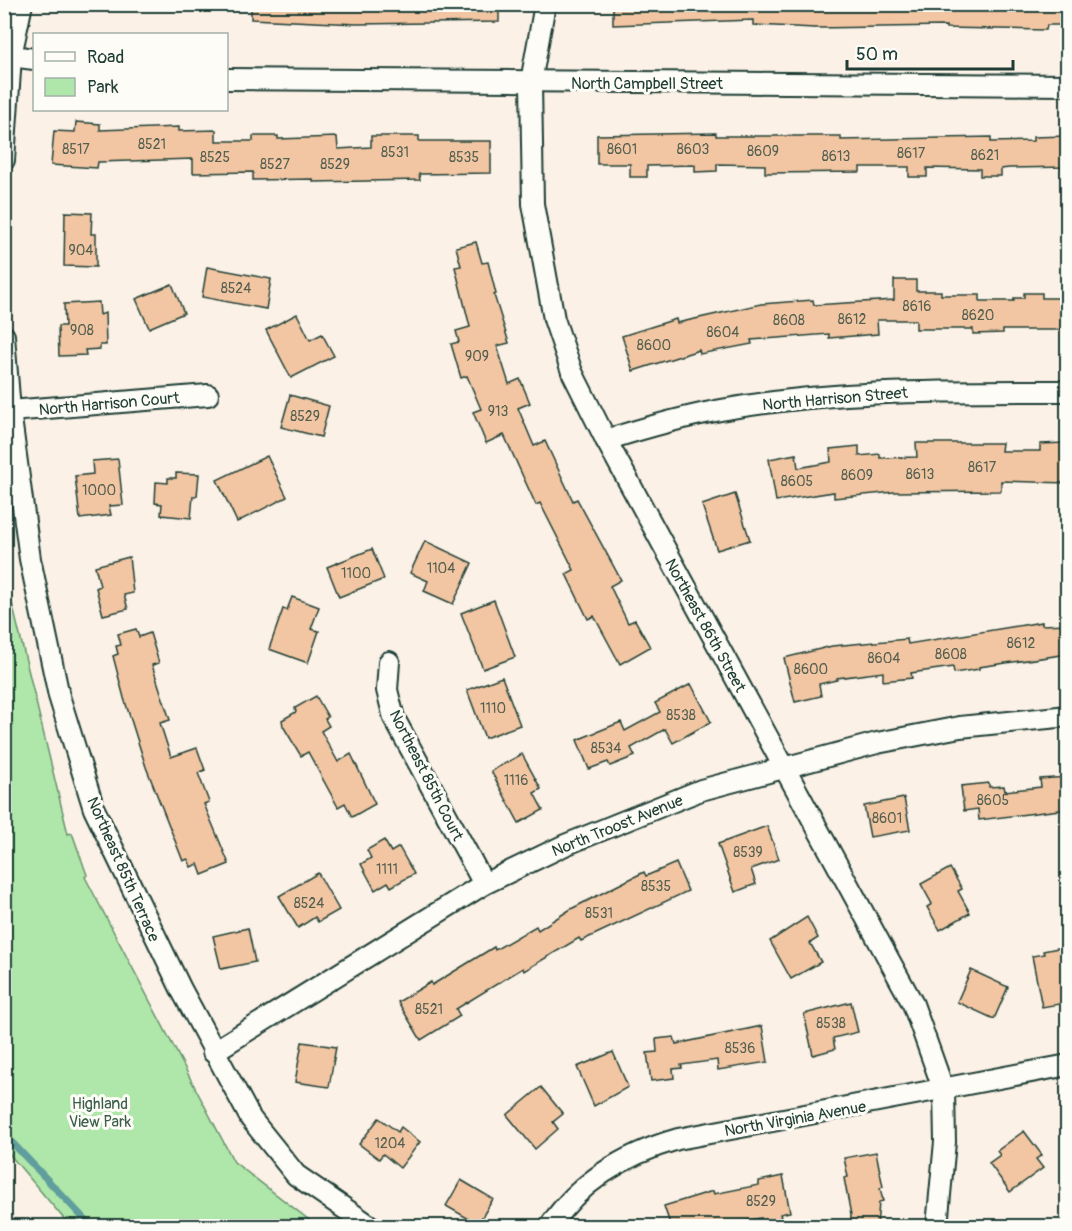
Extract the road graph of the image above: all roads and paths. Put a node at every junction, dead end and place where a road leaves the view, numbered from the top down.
1 (22, 4) edge
2 (545, 4) edge
3 (11, 56) junction
4 (33, 59) edge
5 (228, 79) edge
6 (531, 82) junction
7 (1068, 85) edge
8 (4, 160) edge
9 (4, 336) edge
10 (1068, 391) edge
11 (208, 396) dead end
12 (10, 411) junction
13 (606, 440) junction
14 (390, 662) dead end
15 (1068, 716) edge
16 (785, 766) junction
17 (484, 884) junction
18 (213, 1052) junction
19 (1068, 1065) edge
20 (944, 1091) junction
21 (370, 1227) edge
22 (550, 1227) edge
23 (937, 1227) edge

1 - 3 street
2 - 6 street, Northeast 86th Street
3 - 4 street
3 - 8 street
5 - 6 street, North Campbell Street
6 - 7 street, North Campbell Street
6 - 13 street, Northeast 86th Street
9 - 12 street, Northeast 85th Terrace
10 - 13 street, North Harrison Street
11 - 12 street, North Harrison Court
12 - 18 street, Northeast 85th Terrace
13 - 16 street, Northeast 86th Street
14 - 17 street, Northeast 85th Court
15 - 16 street, North Troost Avenue
16 - 17 street, North Troost Avenue
16 - 20 street, Northeast 86th Street
17 - 18 street, North Troost Avenue
18 - 21 street, Northeast 85th Terrace
19 - 20 street, North Virginia Avenue
20 - 22 street, North Virginia Avenue
20 - 23 street, Northeast 86th Street

